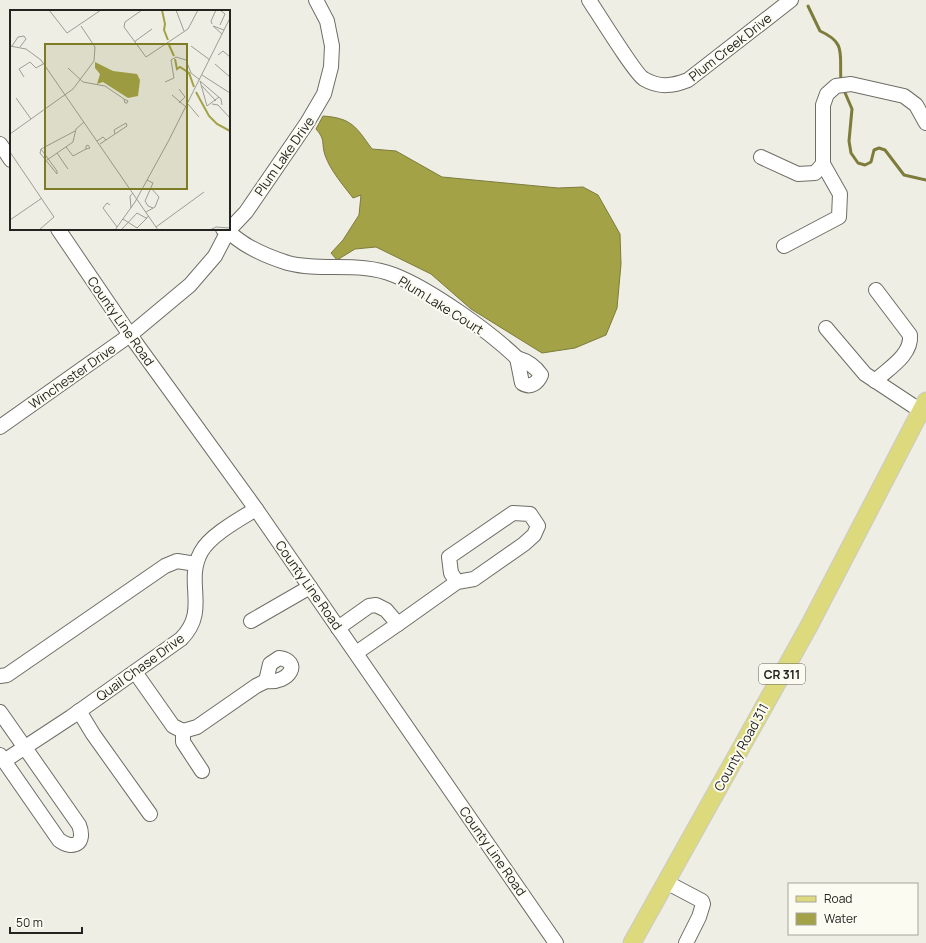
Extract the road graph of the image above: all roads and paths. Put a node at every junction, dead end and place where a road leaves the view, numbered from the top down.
1 (316, 0) edge
2 (589, 0) edge
3 (791, 0) edge
4 (926, 124) edge
5 (0, 144) edge
6 (761, 157) dead end
7 (10, 159) edge
8 (823, 164) junction
9 (230, 226) edge
10 (59, 230) edge
11 (226, 230) edge
12 (784, 246) dead end
13 (876, 290) dead end
14 (181, 294) joint
15 (826, 328) dead end
16 (130, 335) junction
17 (517, 358) dead end
18 (875, 381) junction
19 (923, 406) edge
20 (0, 427) edge
21 (256, 509) junction
22 (196, 564) junction
23 (457, 582) junction
24 (310, 587) junction
25 (251, 621) dead end
26 (398, 624) junction
27 (338, 628) junction
28 (356, 654) junction
29 (135, 672) junction
30 (0, 676) edge
31 (266, 681) dead end
32 (79, 711) junction
33 (0, 712) edge
34 (184, 732) junction
35 (24, 747) junction
36 (2, 758) edge
37 (202, 771) dead end
38 (150, 814) dead end
39 (666, 882) junction
40 (692, 941) edge
41 (556, 943) edge
42 (632, 943) edge

1 - 9 street, Plum Lake Drive
2 - 3 street, Plum Creek Drive
4 - 8 street
5 - 7 street
6 - 8 street
8 - 12 street
10 - 16 street, County Line Road
11 - 14 street, Plum Lake Drive
11 - 17 street, Plum Lake Court
13 - 18 street
14 - 16 street, Winchester Drive
15 - 18 street
16 - 20 street, Winchester Drive
16 - 21 street, County Line Road
18 - 19 street
19 - 39 main road, County Road 311 / CR 311
21 - 22 street, Quail Chase Drive
21 - 24 street, County Line Road
22 - 29 street, Quail Chase Drive
22 - 30 street
23 - 23 street
23 - 26 street
24 - 25 street
24 - 27 street, County Line Road
26 - 27 street
26 - 28 street
27 - 28 street, County Line Road
28 - 41 street, County Line Road
29 - 32 street, Quail Chase Drive
29 - 34 street
31 - 34 street
32 - 35 street, Quail Chase Drive
32 - 38 street
33 - 35 street, Quail Chase Drive
34 - 37 street
35 - 36 street, Quail Chase Drive
35 - 36 street, Quail Chase Drive
39 - 40 street
39 - 42 main road, County Road 311 / CR 311

